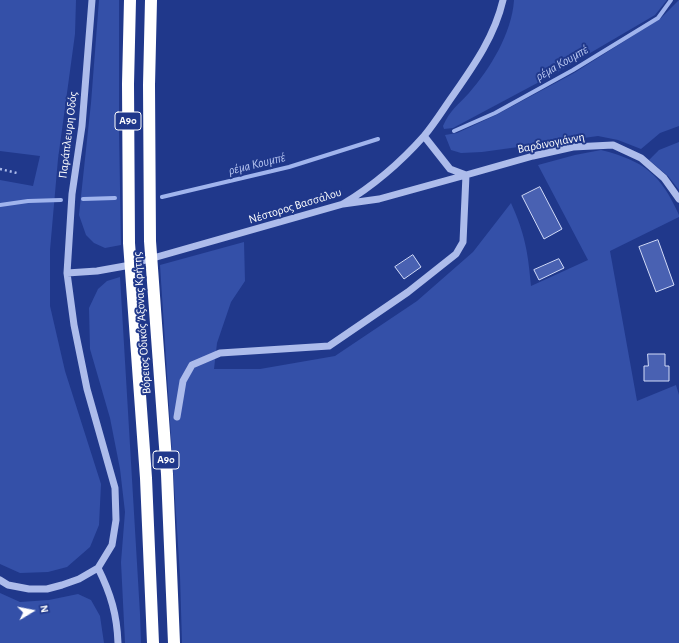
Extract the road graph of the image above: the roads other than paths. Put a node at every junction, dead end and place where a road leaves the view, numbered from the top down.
1 (92, 0) edge
2 (130, 0) edge
3 (151, 0) edge
4 (503, 0) edge
5 (424, 136) junction
6 (466, 175) junction
7 (679, 199) edge
8 (343, 204) junction
9 (67, 273) junction
10 (177, 417) dead end
11 (98, 568) junction
12 (0, 580) edge
13 (118, 643) edge
14 (153, 643) edge
15 (174, 643) edge

1 - 9 street, Παράπλευρη Οδός
2 - 14 highway, Βόρειος Οδικός Άξονας Κρήτης / Α90
3 - 15 highway, Βόρειος Οδικός Άξονας Κρήτης / Α90
4 - 5 street, Νέστορος Βασσάλου
5 - 6 street
5 - 8 street, Νέστορος Βασσάλου
6 - 7 street, Βαρδινογιάννη
6 - 8 street, Βαρδινογιάννη
6 - 10 street
8 - 9 street, Νέστορος Βασσάλου
9 - 11 street, Παράπλευρη Οδός
11 - 12 street
11 - 13 street

